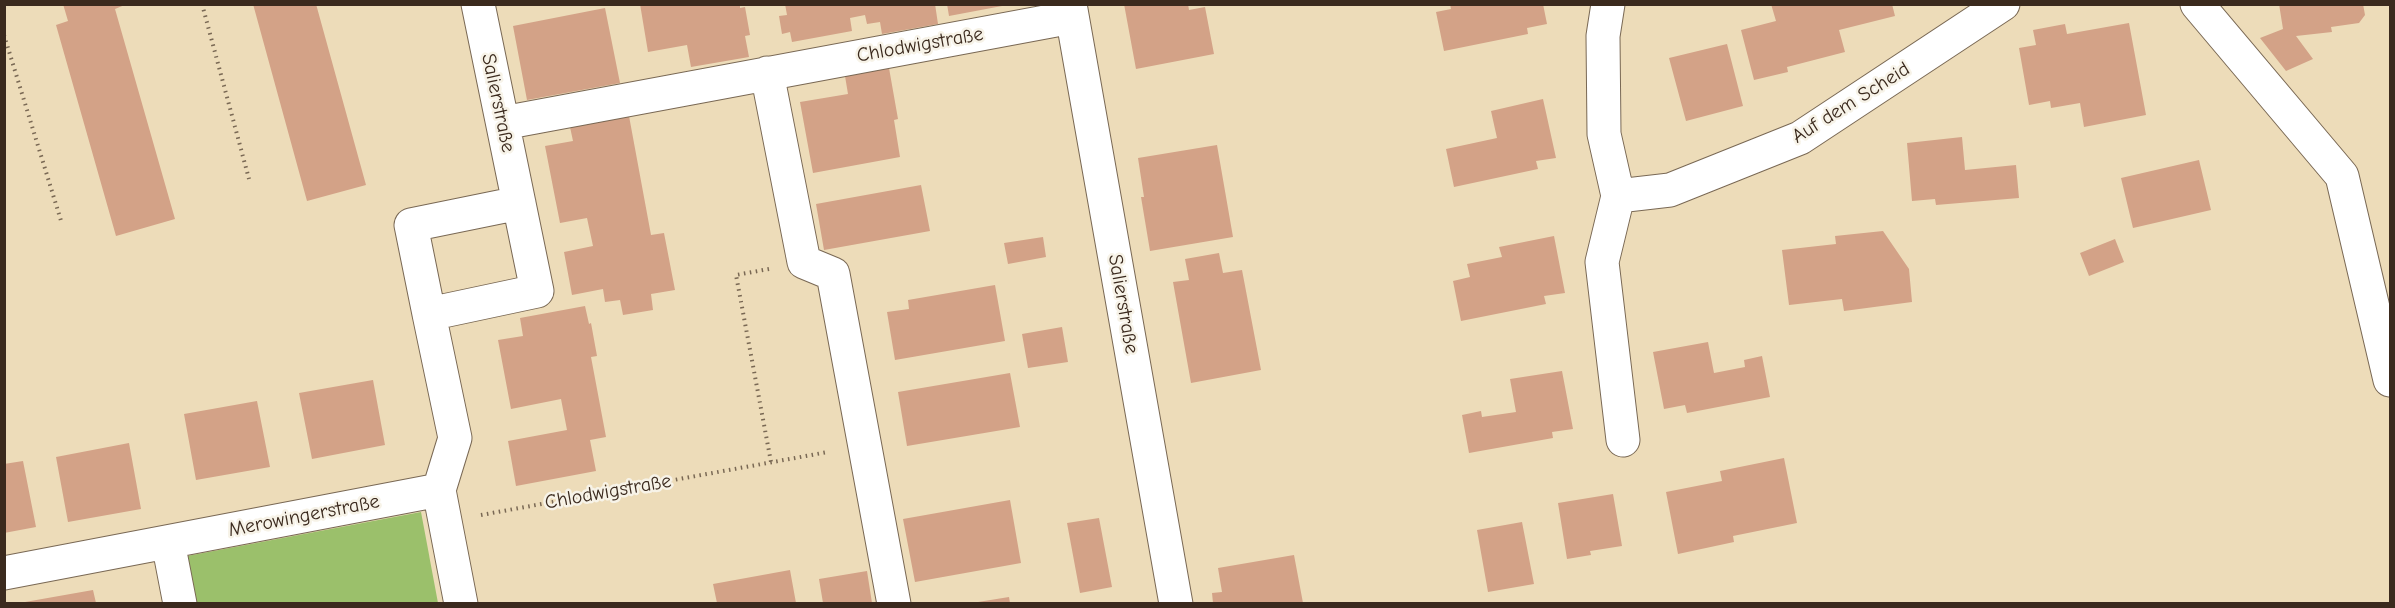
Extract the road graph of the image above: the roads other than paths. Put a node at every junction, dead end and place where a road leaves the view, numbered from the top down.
1 (478, 4) edge
2 (1608, 4) edge
3 (2003, 4) edge
4 (2197, 4) edge
5 (1071, 11) edge
6 (767, 73) junction
7 (503, 123) junction
8 (1618, 196) junction
9 (519, 203) junction
10 (429, 314) junction
11 (2391, 380) edge
12 (1623, 440) dead end
13 (442, 506) junction
14 (168, 542) junction
15 (4, 573) edge
16 (180, 603) edge
17 (461, 603) edge
18 (894, 603) edge
19 (1176, 603) edge

1 - 7 street, Salierstraße
2 - 8 street
3 - 8 street, Auf dem Scheid
4 - 11 street
5 - 6 street, Chlodwigstraße
5 - 19 street, Salierstraße
6 - 7 street, Chlodwigstraße
6 - 18 street
7 - 9 street, Salierstraße
8 - 12 street
9 - 10 street, Salierstraße
9 - 10 street
10 - 13 street
13 - 14 street, Merowingerstraße
13 - 17 street
14 - 15 street, Merowingerstraße
14 - 16 street

